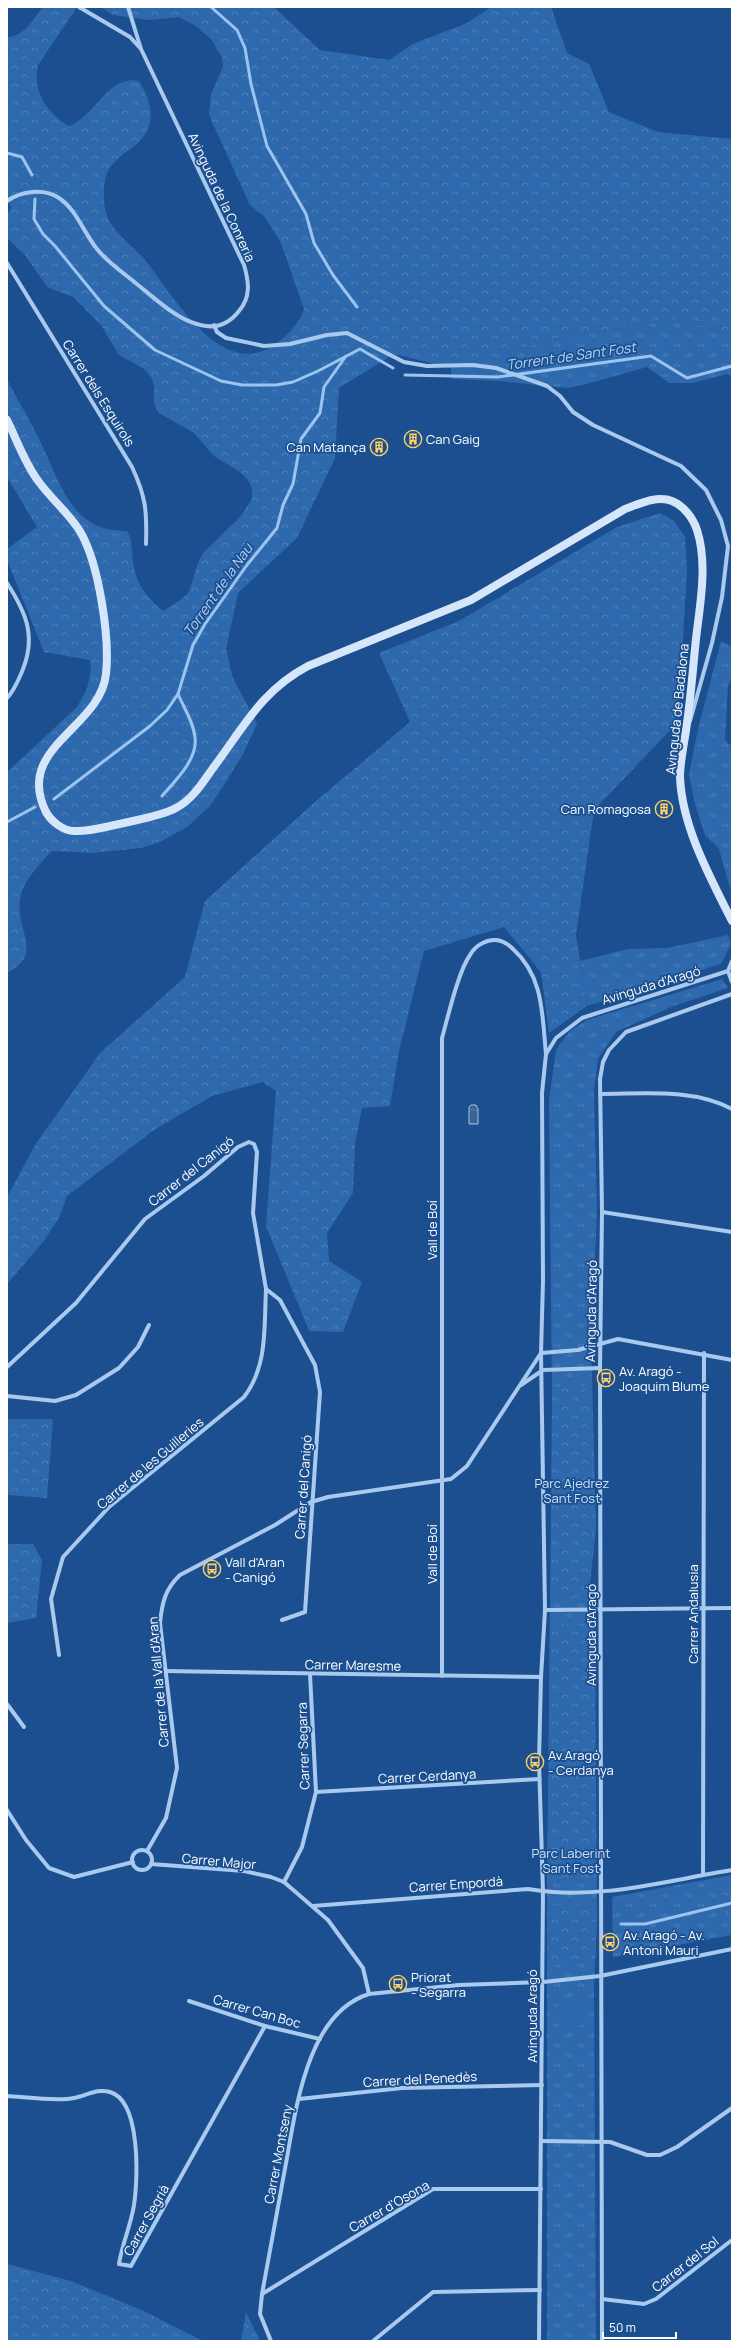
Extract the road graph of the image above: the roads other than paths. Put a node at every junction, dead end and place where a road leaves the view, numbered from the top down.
1 (79, 7) edge
2 (128, 7) edge
3 (141, 49) junction
4 (7, 201) edge
5 (7, 263) edge
6 (214, 325) junction
7 (7, 420) edge
8 (146, 544) dead end
9 (7, 582) edge
10 (7, 698) edge
11 (687, 724) junction
12 (732, 922) edge
13 (732, 961) edge
14 (728, 971) junction
15 (732, 982) edge
16 (732, 994) edge
17 (546, 1054) junction
18 (600, 1094) junction
19 (732, 1109) edge
20 (602, 1212) junction
21 (732, 1232) edge
22 (266, 1289) junction
23 (149, 1326) dead end
24 (600, 1344) junction
25 (542, 1353) junction
26 (704, 1353) junction
27 (732, 1360) edge
28 (7, 1366) edge
29 (600, 1368) junction
30 (543, 1370) junction
31 (519, 1386) junction
32 (7, 1396) edge
33 (441, 1482) junction
34 (311, 1502) junction
35 (703, 1608) junction
36 (732, 1608) edge
37 (545, 1610) junction
38 (601, 1611) junction
39 (282, 1620) dead end
40 (59, 1654) dead end
41 (165, 1671) junction
42 (310, 1674) junction
43 (442, 1676) junction
44 (541, 1677) junction
45 (7, 1704) edge
46 (24, 1726) dead end
47 (540, 1779) junction
48 (316, 1792) junction
49 (7, 1810) edge
50 (147, 1850) junction
51 (133, 1862) junction
52 (151, 1864) junction
53 (732, 1870) edge
54 (703, 1874) junction
55 (284, 1882) junction
56 (543, 1892) junction
57 (600, 1892) junction
58 (313, 1906) junction
59 (732, 1949) edge
60 (600, 1976) junction
61 (543, 1982) junction
62 (369, 1994) junction
63 (189, 2001) dead end
64 (265, 2026) junction
65 (320, 2039) junction
66 (542, 2085) junction
67 (7, 2096) edge
68 (299, 2098) junction
69 (732, 2108) edge
70 (542, 2141) junction
71 (602, 2141) junction
72 (541, 2189) junction
73 (732, 2240) edge
74 (540, 2290) junction
75 (262, 2294) junction
76 (602, 2299) junction
77 (271, 2341) edge
78 (373, 2341) edge
79 (539, 2341) edge
80 (602, 2341) edge

1 - 3 street, Avinguda de la Conreria
2 - 3 street
3 - 6 street, Avinguda de la Conreria
4 - 6 street, Avinguda de la Conreria
5 - 8 street, Carrer dels Esquirols
6 - 11 street
7 - 11 street, Avinguda de Badalona
9 - 10 street
11 - 12 street, Avinguda de Badalona
13 - 14 street
14 - 15 street
14 - 17 street, Avinguda d'Aragó
16 - 18 street, Avinguda d'Aragó
17 - 25 street, Avinguda d'Aragó
17 - 33 street, Vall de Boí
18 - 19 street
18 - 20 street, Avinguda d'Aragó
20 - 21 street
20 - 24 street, Avinguda d'Aragó
22 - 28 street, Carrer del Canigó
22 - 34 street, Carrer del Canigó
22 - 40 street, Carrer de les Guilleries
23 - 32 street
24 - 25 street
24 - 26 street
24 - 29 street, Avinguda d'Aragó
25 - 30 street, Avinguda d'Aragó
25 - 31 street, Carrer de la Vall d'Aran
26 - 27 street
26 - 35 street, Carrer Andalusia
29 - 30 street
29 - 38 street, Avinguda d'Aragó
30 - 31 street
30 - 37 street, Avinguda d'Aragó
31 - 33 street, Carrer de la Vall d'Aran
33 - 34 street, Carrer de la Vall d'Aran
33 - 43 street, Vall de Boí
34 - 39 street, Carrer del Canigó
34 - 41 street, Carrer de la Vall d'Aran
35 - 36 street
35 - 38 street
35 - 54 street, Carrer Andalusia
37 - 38 street
37 - 44 street, Avinguda d'Aragó
38 - 57 street, Avinguda d'Aragó
41 - 42 street, Carrer Maresme
41 - 50 street, Carrer de la Vall d'Aran
42 - 43 street, Carrer Maresme
42 - 48 street, Carrer Segarra
43 - 44 street, Carrer Maresme
44 - 47 street, Avinguda d'Aragó
45 - 46 street
47 - 48 street, Carrer Cerdanya
47 - 56 street, Avinguda d'Aragó
48 - 55 street, Carrer Segarra
49 - 51 street
50 - 51 street
50 - 52 street
51 - 52 street
52 - 55 street, Carrer Major
53 - 54 street, Carrer Empordà
54 - 57 street, Carrer Empordà
55 - 58 street, Carrer Major
56 - 57 street, Carrer Empordà
56 - 58 street, Carrer Empordà
56 - 61 street, Avinguda Aragó
57 - 60 street, Avinguda d'Aragó
58 - 62 street, Carrer Major
59 - 60 street, Carrer Montseny
60 - 61 street, Carrer Montseny
60 - 71 street
61 - 62 street, Carrer Montseny
61 - 66 street, Avinguda Aragó
62 - 65 street, Carrer Montseny
63 - 64 street, Carrer Can Boc
64 - 65 street, Carrer Can Boc
64 - 67 street, Carrer Segrià
65 - 68 street, Carrer Montseny
66 - 68 street, Carrer del Penedès
66 - 70 street, Avinguda Aragó
68 - 75 street, Carrer Montseny
69 - 71 street
70 - 71 street
70 - 72 street, Avinguda Aragó
71 - 76 street
72 - 74 street, Avinguda Aragó
72 - 75 street, Carrer d'Osona
73 - 76 street, Carrer del Sol
74 - 78 street
74 - 79 street, Avinguda Aragó
75 - 77 street, Carrer Montseny
76 - 80 street

